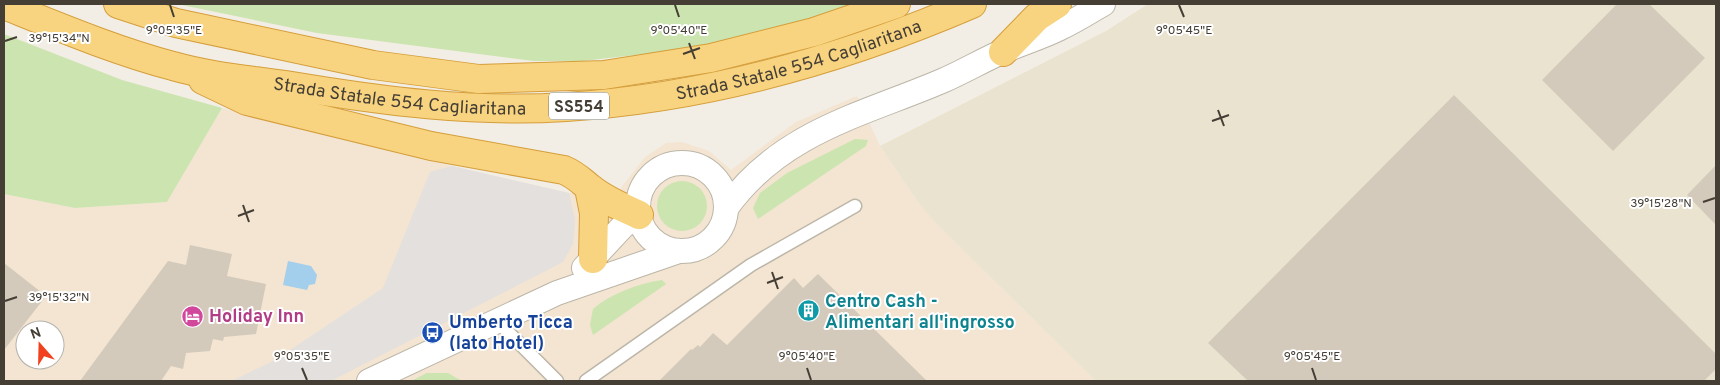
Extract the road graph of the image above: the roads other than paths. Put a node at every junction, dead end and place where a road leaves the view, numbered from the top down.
1 (118, 4) edge
2 (896, 4) edge
3 (972, 4) edge
4 (1057, 4) edge
5 (1103, 4) edge
6 (4, 5) edge
7 (1002, 52) junction
8 (175, 67) junction
9 (589, 188) junction
10 (727, 206) junction
11 (855, 206) dead end
12 (638, 215) junction
13 (679, 251) junction
14 (593, 259) junction
15 (557, 293) junction
16 (498, 322) junction
17 (369, 381) edge
18 (558, 381) edge
19 (586, 381) edge

1 - 2 highway, Strada Statale 554 Cagliaritana / SS554
3 - 8 highway, Strada Statale 554 Cagliaritana / SS554
4 - 7 highway
5 - 7 street
6 - 8 highway, Strada Statale 554 Cagliaritana / SS554
7 - 10 street
8 - 9 highway
9 - 12 highway
9 - 14 highway
10 - 12 street
10 - 13 street
11 - 19 lane
12 - 13 street
12 - 14 street
13 - 15 street
14 - 15 street
15 - 16 street
16 - 17 street
16 - 18 lane

